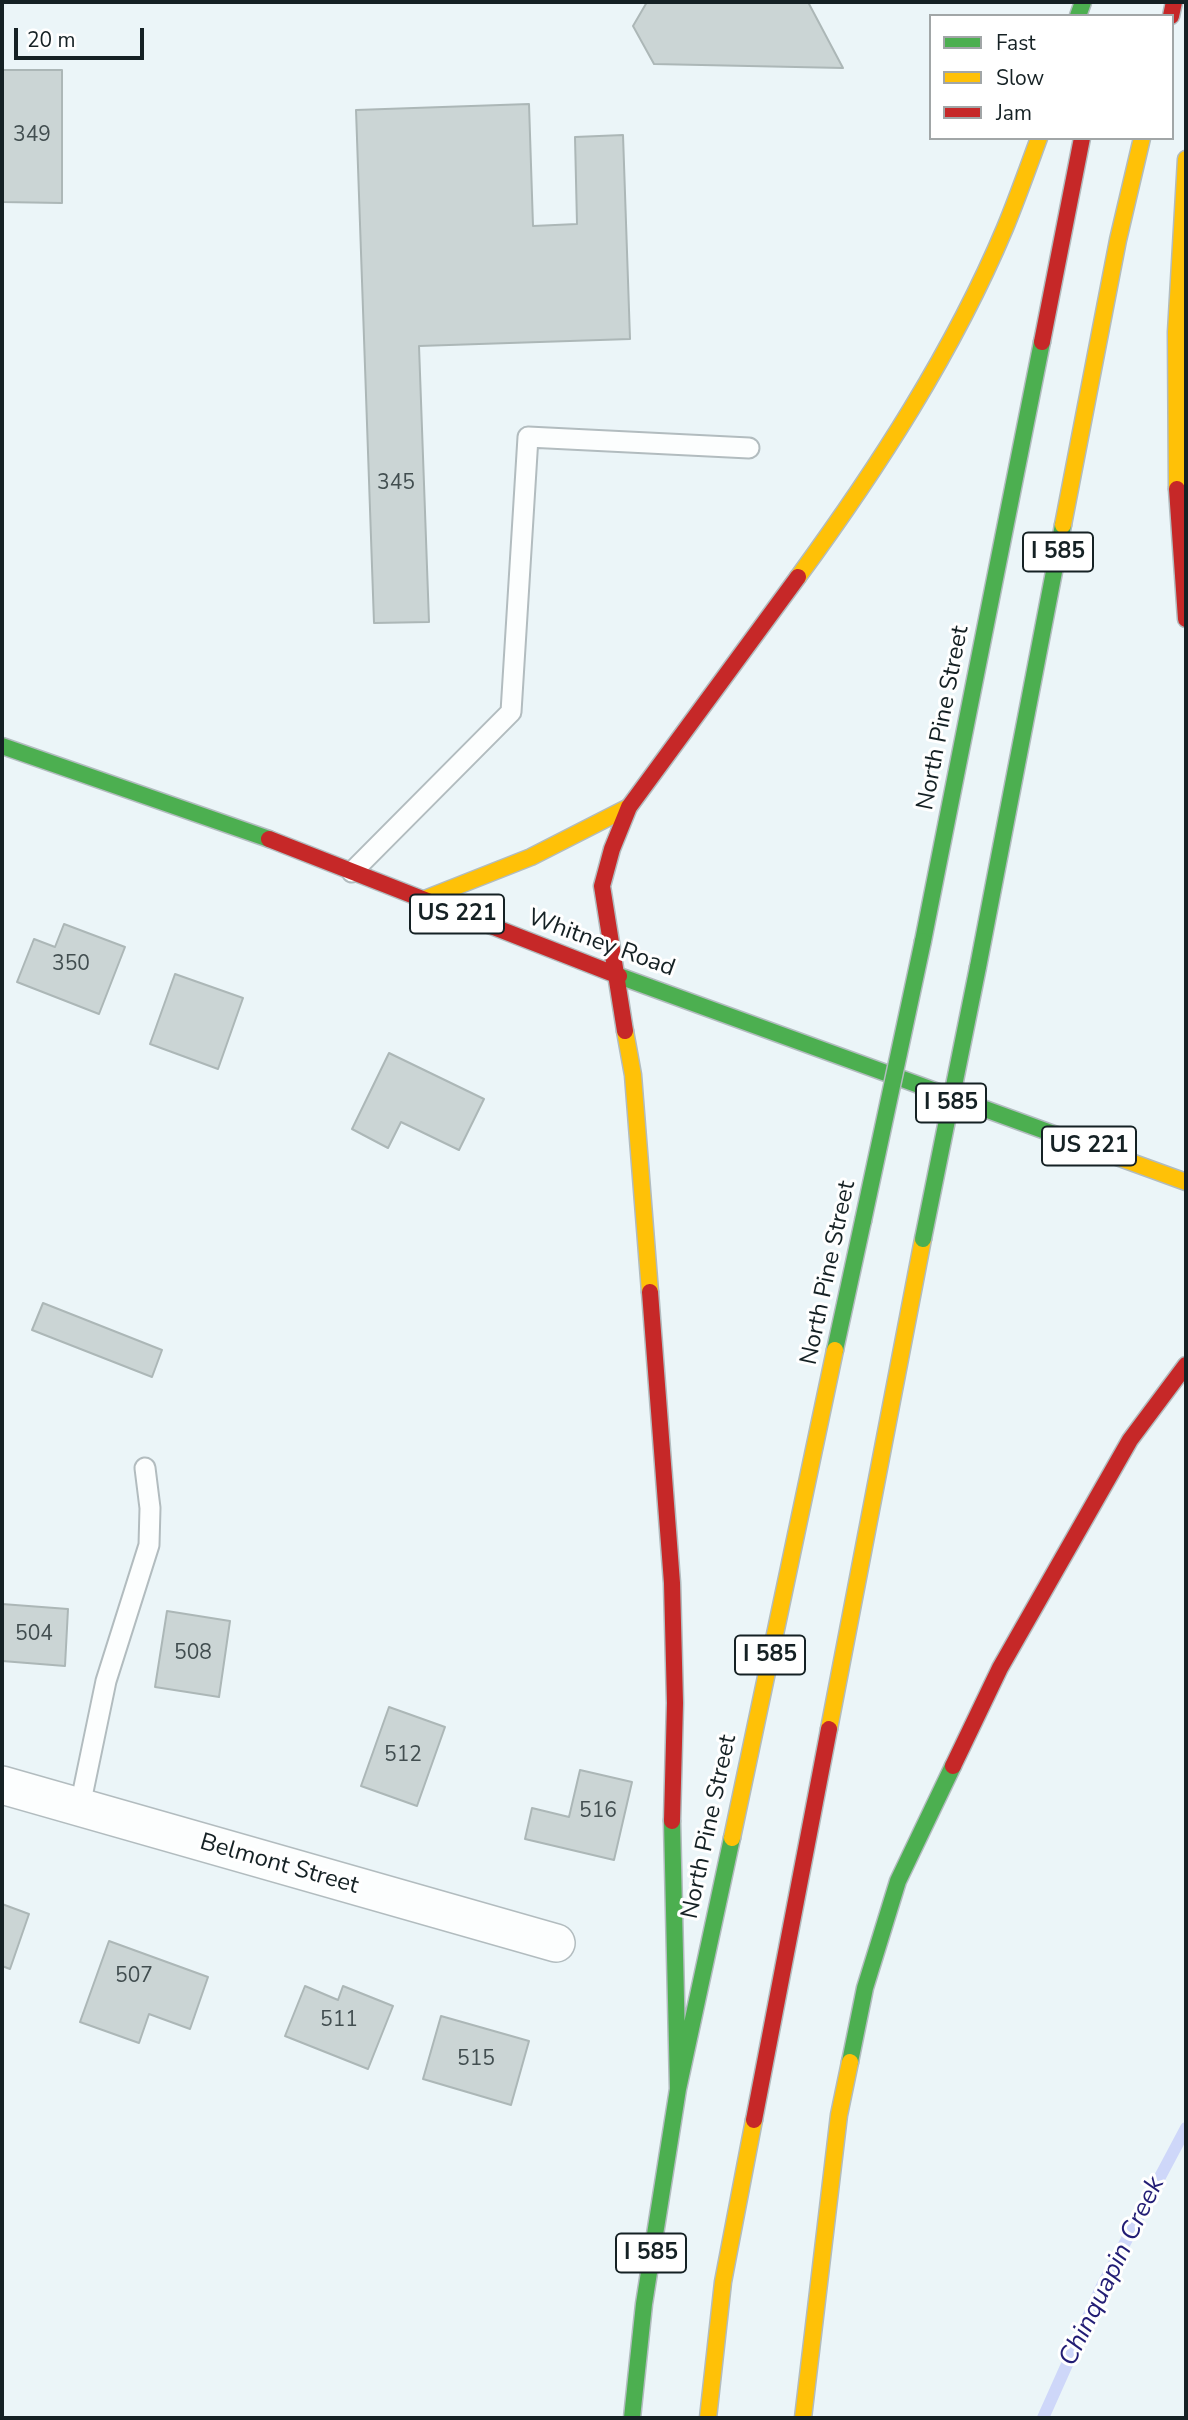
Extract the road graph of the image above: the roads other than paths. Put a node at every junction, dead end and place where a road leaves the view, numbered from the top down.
1 (1038, 140) edge
2 (1082, 140) edge
3 (1142, 140) edge
4 (1186, 159) edge
5 (749, 447) dead end
6 (1186, 619) edge
7 (2, 746) edge
8 (629, 807) junction
9 (352, 872) junction
10 (422, 900) junction
11 (614, 974) junction
12 (1186, 1182) edge
13 (1186, 1364) edge
14 (145, 1468) dead end
15 (2, 1785) edge
16 (80, 1806) junction
17 (556, 1943) dead end
18 (678, 2089) junction
19 (716, 2355) junction
20 (725, 2406) dead end
21 (632, 2418) edge
22 (708, 2418) edge
23 (803, 2418) edge

1 - 8 main road
2 - 18 main road, North Pine Street / I 585, bridge
3 - 19 main road, I 585, bridge
4 - 6 main road
5 - 9 lane
7 - 9 main road, Whitney Road / US 221
8 - 10 main road
8 - 11 main road
9 - 10 main road, Whitney Road / US 221
10 - 11 main road, Whitney Road / US 221
11 - 12 main road, Whitney Road / US 221
11 - 18 main road
13 - 23 main road
14 - 16 lane
15 - 16 street, Belmont Street
16 - 17 street, Belmont Street
18 - 21 main road, North Pine Street / I 585
19 - 20 main road
19 - 22 main road, I 585

